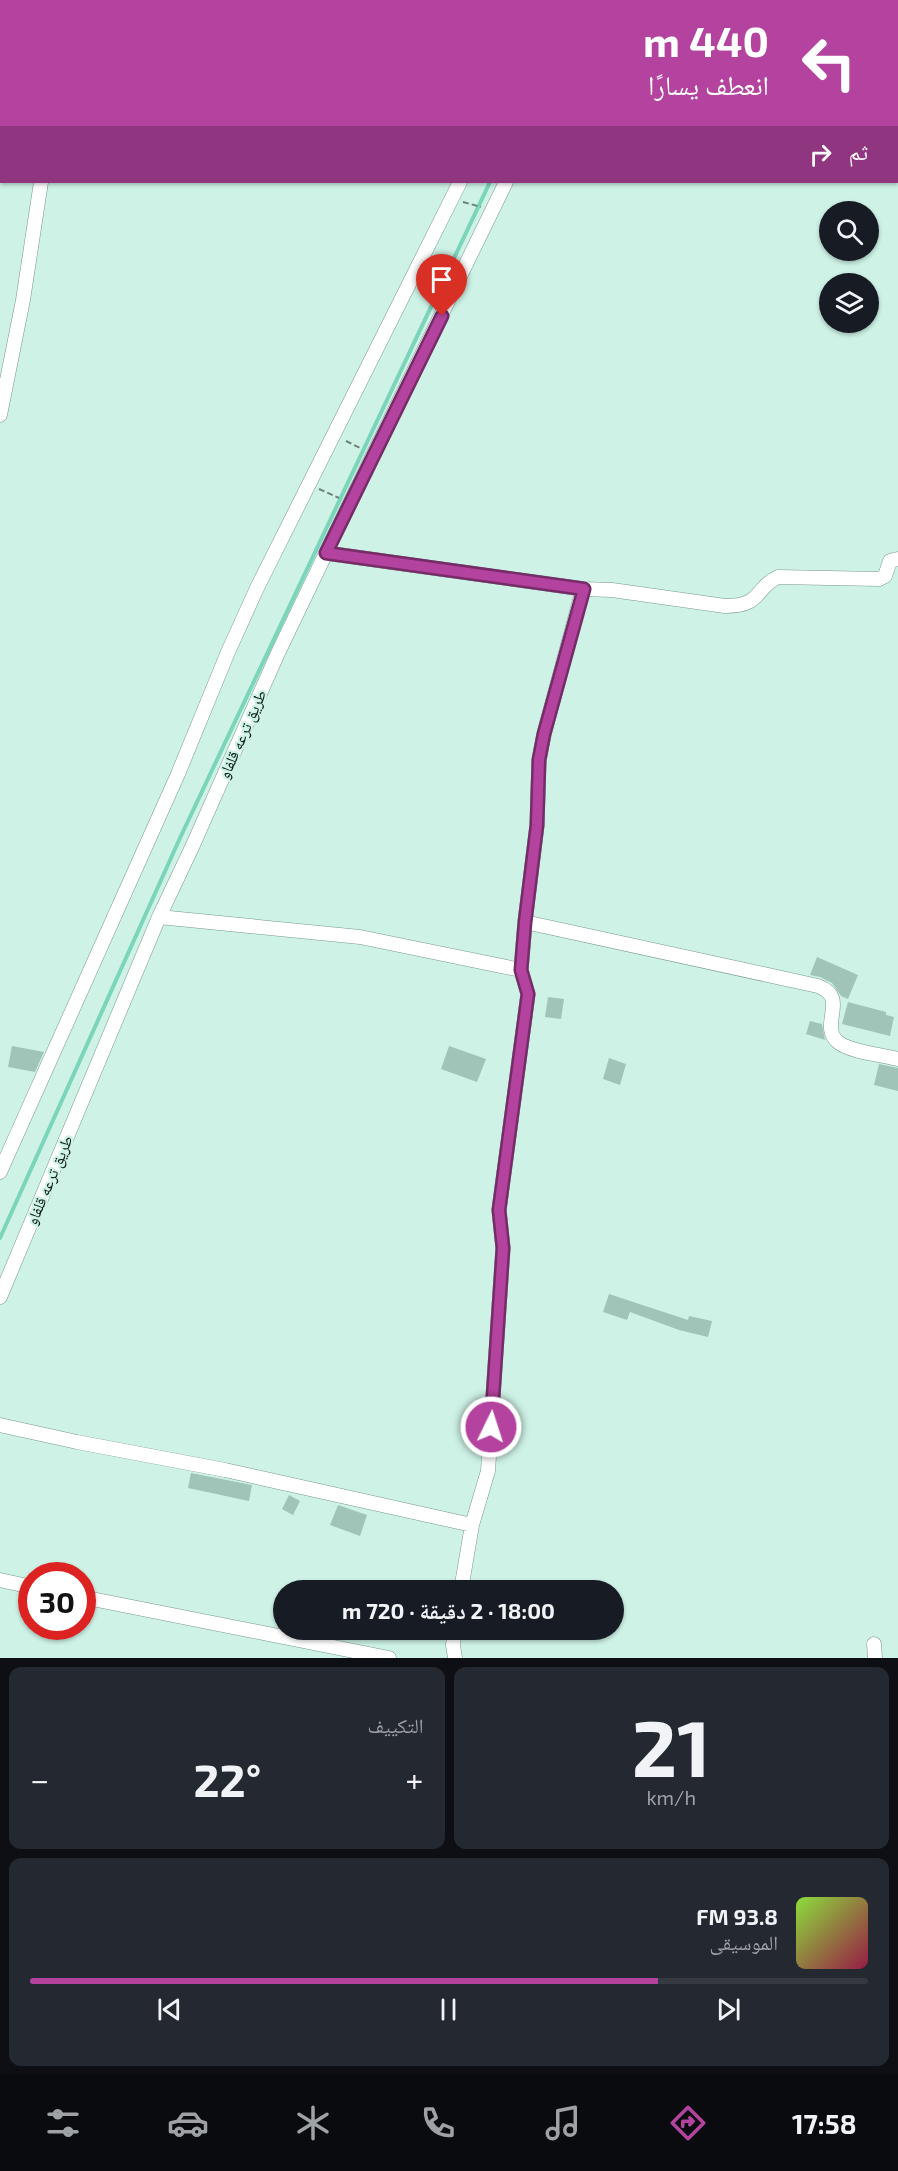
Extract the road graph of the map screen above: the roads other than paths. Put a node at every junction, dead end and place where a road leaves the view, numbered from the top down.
1 (41, 183) edge
2 (460, 183) edge
3 (506, 183) edge
4 (0, 415) edge
5 (326, 553) junction
6 (898, 559) edge
7 (584, 589) junction
8 (159, 917) junction
9 (525, 922) junction
10 (521, 970) junction
11 (898, 1059) edge
12 (0, 1172) edge
13 (0, 1297) edge
14 (0, 1425) edge
15 (472, 1525) junction
16 (0, 1580) edge
17 (463, 1580) edge
18 (18, 1584) edge
19 (96, 1600) edge
20 (454, 1640) edge
21 (389, 1658) edge
22 (454, 1658) edge

1 - 4 street
2 - 12 street
3 - 5 street, طريق ترعه قلفاو
5 - 7 street
5 - 8 street, طريق ترعه قلفاو
6 - 7 street
7 - 9 street
8 - 10 street
8 - 13 street, طريق ترعه قلفاو
9 - 10 street
9 - 11 street
10 - 15 street
14 - 15 street
15 - 17 street
16 - 18 street
19 - 21 street
20 - 22 street

